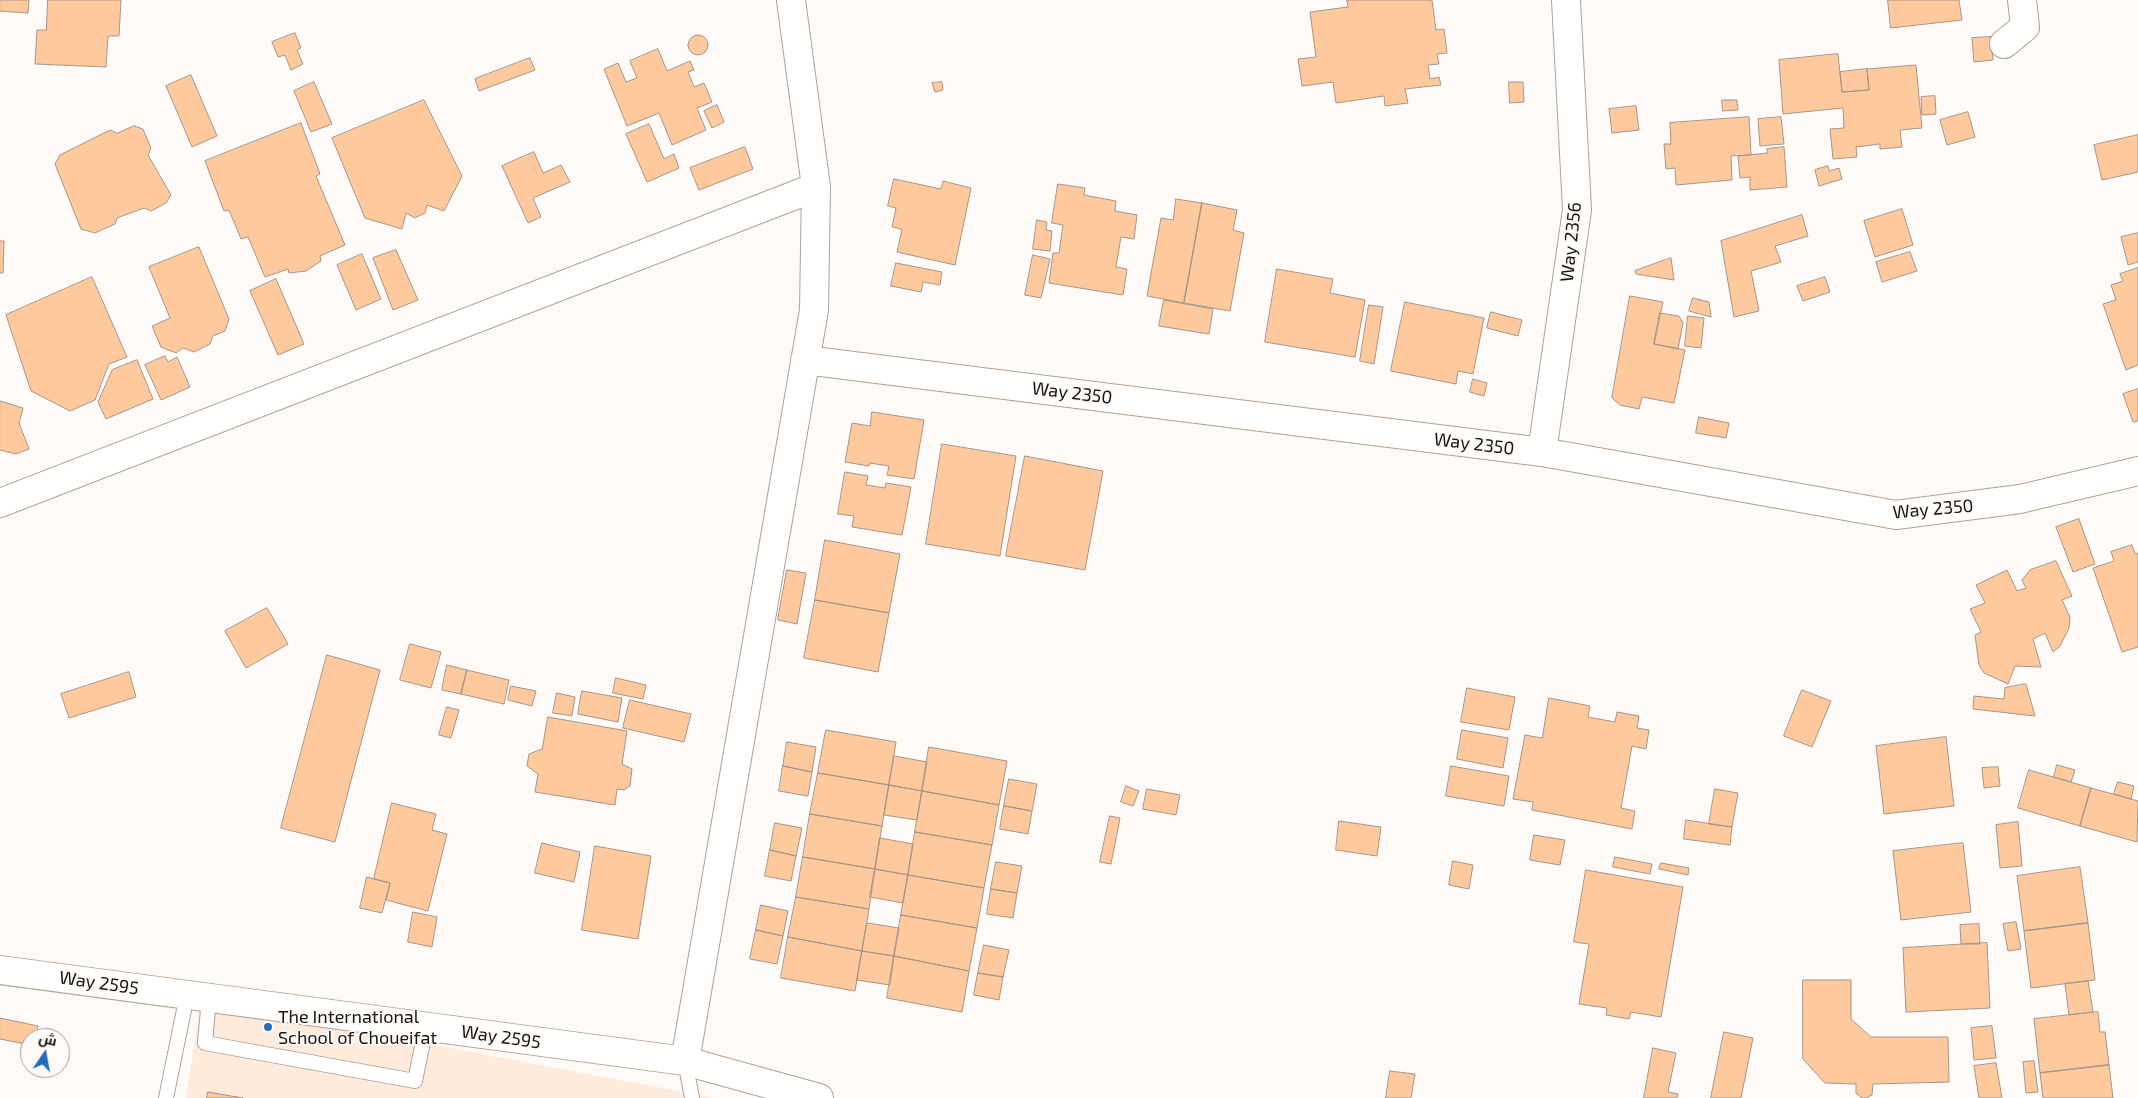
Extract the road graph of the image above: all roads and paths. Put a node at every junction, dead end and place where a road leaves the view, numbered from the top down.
1 (791, 0) edge
2 (1566, 0) edge
3 (2022, 0) edge
4 (2004, 44) dead end
5 (816, 187) junction
6 (806, 360) junction
7 (1542, 452) junction
8 (2138, 471) edge
9 (0, 504) edge
10 (0, 970) edge
11 (198, 997) junction
12 (426, 1027) junction
13 (685, 1061) junction
14 (166, 1098) edge
15 (692, 1098) edge
16 (819, 1098) edge

1 - 5 street
2 - 7 street, Way 2356
3 - 4 street
5 - 6 street
5 - 9 street
6 - 7 street, Way 2350
6 - 13 street
7 - 8 street, Way 2350
10 - 11 street, Way 2595
11 - 12 street, Way 2595
11 - 12 lane
11 - 14 lane
12 - 13 street, Way 2595
13 - 15 lane
13 - 16 street, Way 2595

